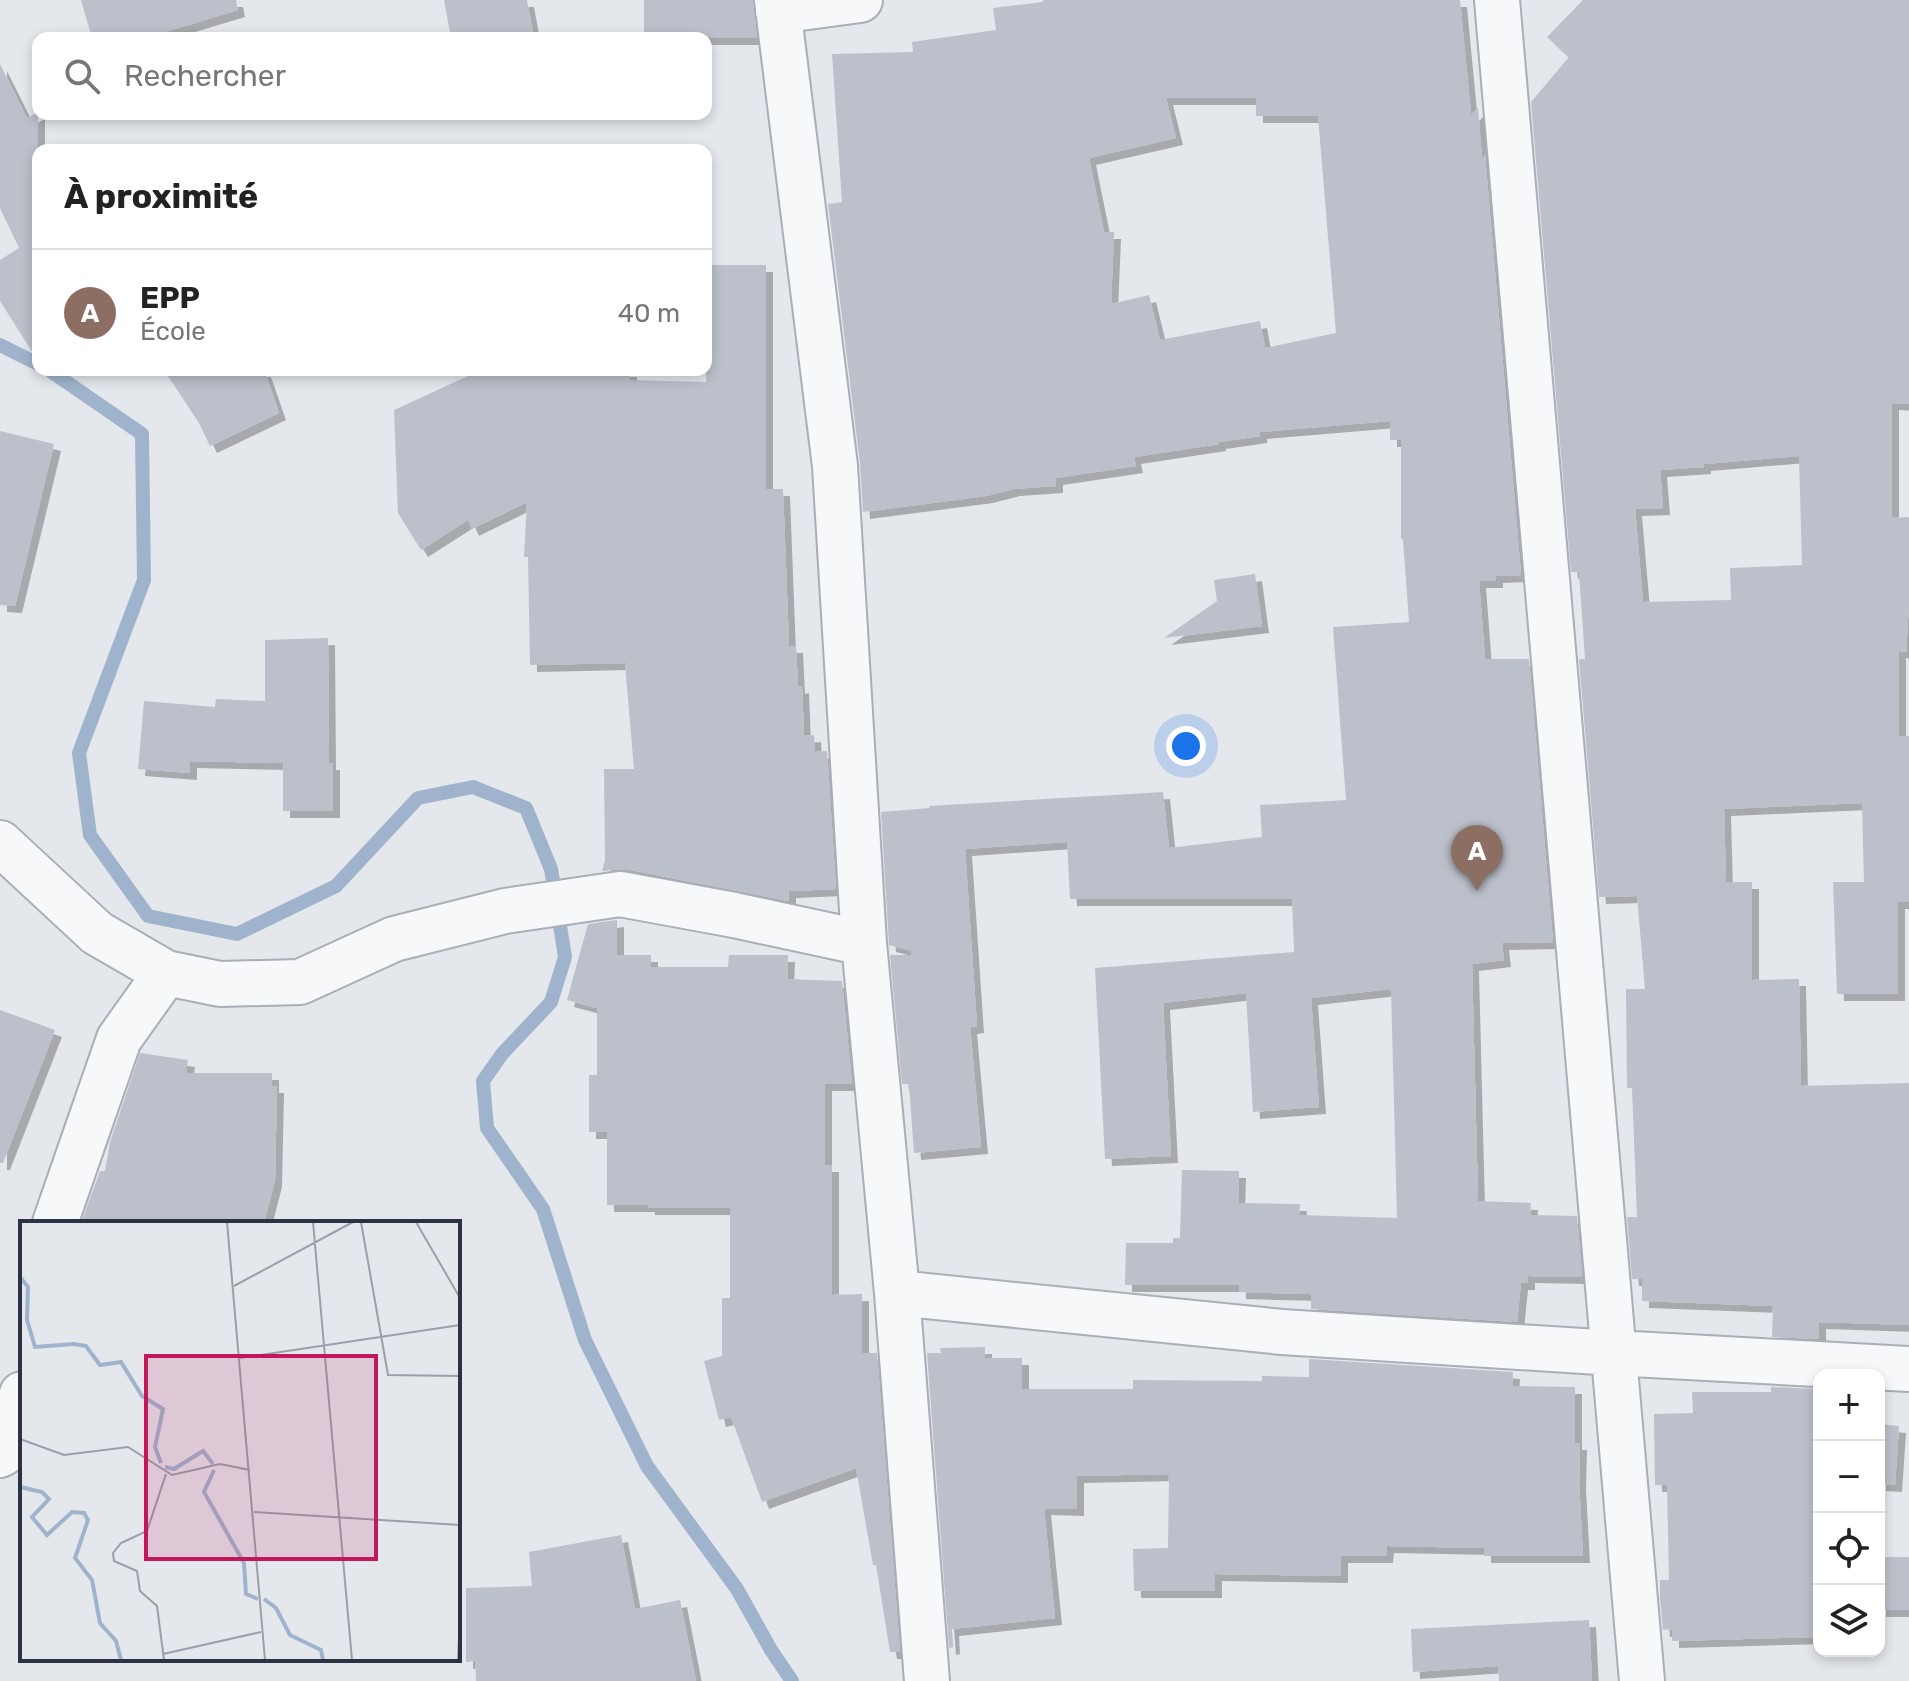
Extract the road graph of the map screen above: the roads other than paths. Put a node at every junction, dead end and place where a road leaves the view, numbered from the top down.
1 (860, 0) edge
2 (1497, 0) edge
3 (778, 6) edge
4 (0, 843) edge
5 (864, 943) junction
6 (166, 973) junction
7 (56, 1221) edge
8 (897, 1293) junction
9 (1614, 1353) junction
10 (1909, 1369) edge
11 (20, 1401) edge
12 (0, 1455) edge
13 (927, 1681) edge
14 (1642, 1681) edge

1 - 3 street
2 - 9 street
3 - 5 street
4 - 6 street
5 - 6 street
5 - 8 street
6 - 7 street
8 - 9 street
8 - 13 street
9 - 10 street
9 - 14 street
11 - 12 street

